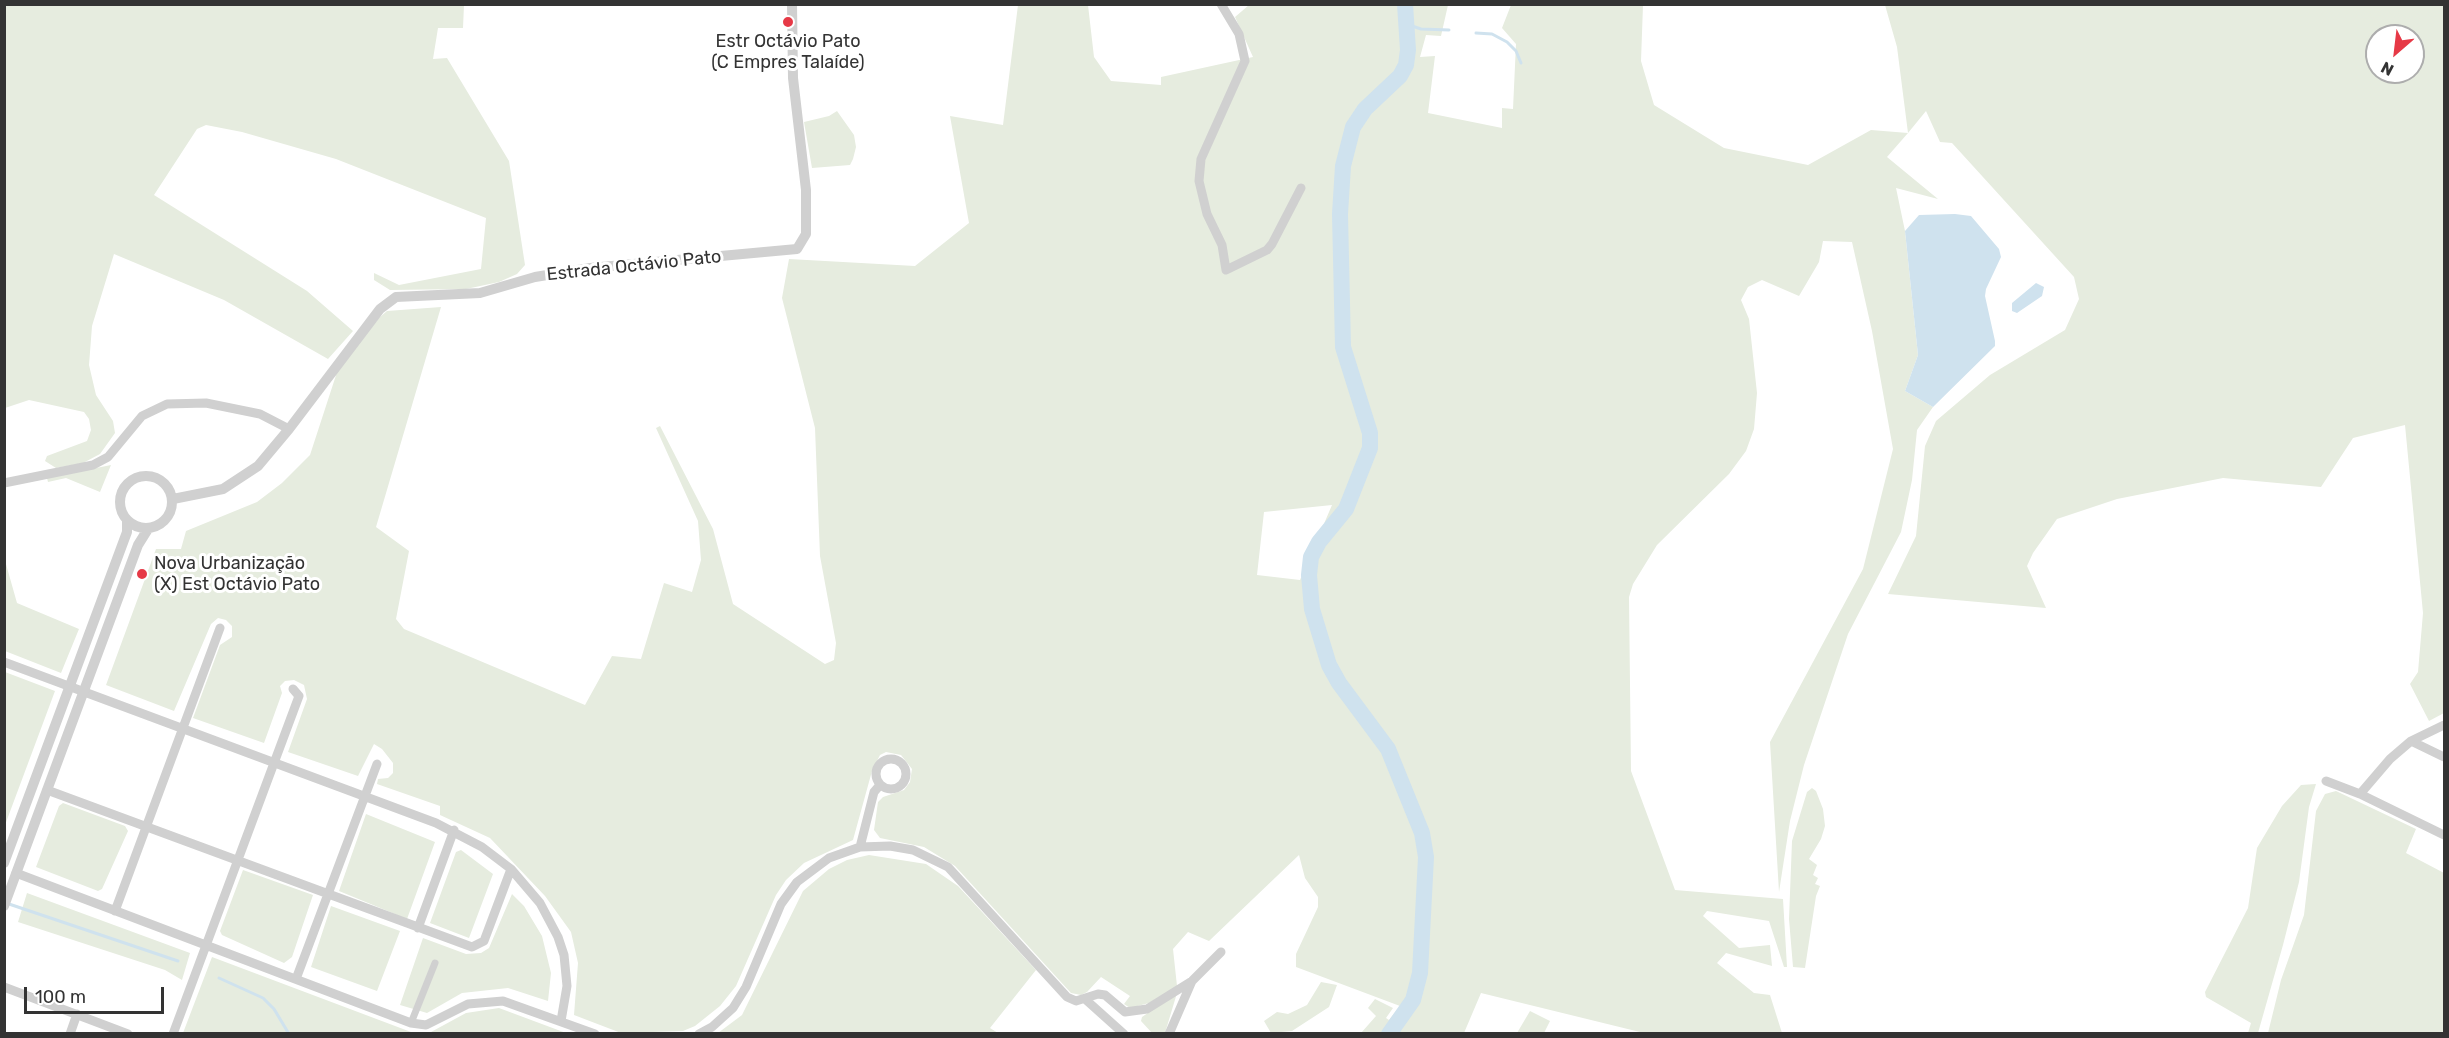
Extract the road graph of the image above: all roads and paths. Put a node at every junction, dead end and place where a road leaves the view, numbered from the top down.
1 (792, 4) edge
2 (1221, 4) edge
3 (1300, 188) dead end
4 (290, 429) junction
5 (4, 483) edge
6 (173, 499) junction
7 (127, 520) junction
8 (148, 529) junction
9 (220, 628) dead end
10 (4, 662) edge
11 (69, 686) junction
12 (293, 689) dead end
13 (83, 690) junction
14 (2445, 725) edge
15 (184, 727) junction
16 (2411, 741) junction
17 (2445, 757) edge
18 (274, 762) junction
19 (377, 764) dead end
20 (2326, 781) dead end
21 (880, 785) dead end
22 (47, 790) junction
23 (2360, 794) junction
24 (364, 796) junction
25 (147, 826) junction
26 (454, 830) junction
27 (2445, 835) edge
28 (860, 848) junction
29 (238, 860) junction
30 (4, 863) edge
31 (511, 869) junction
32 (16, 873) junction
33 (328, 894) junction
34 (4, 906) edge
35 (115, 911) junction
36 (418, 928) junction
37 (206, 945) junction
38 (1221, 952) dead end
39 (435, 963) dead end
40 (296, 979) junction
41 (1192, 981) junction
42 (4, 987) edge
43 (1085, 999) junction
44 (77, 1014) junction
45 (561, 1021) junction
46 (411, 1023) junction
47 (70, 1034) edge
48 (128, 1034) edge
49 (173, 1034) edge
50 (595, 1034) edge
51 (699, 1034) edge
52 (1124, 1034) edge
53 (1169, 1034) edge

1 - 4 street, Estrada Octávio Pato
2 - 3 street
4 - 5 street
4 - 6 street, Estrada Octávio Pato
6 - 7 street
6 - 8 street
7 - 8 street
7 - 11 street
8 - 13 street
9 - 15 street
10 - 11 street
11 - 13 street
11 - 30 street
12 - 18 street
13 - 15 street
13 - 22 street
14 - 16 street
15 - 18 street
15 - 25 street
16 - 17 street
16 - 23 street
18 - 24 street
18 - 29 street
19 - 24 street
20 - 23 street
21 - 28 street
22 - 25 street
22 - 32 street
23 - 27 street
24 - 26 street
24 - 33 street
25 - 29 street
25 - 35 street
26 - 31 street
26 - 36 street
28 - 43 street
28 - 51 street
29 - 33 street
29 - 37 street
31 - 36 street
31 - 45 street
32 - 34 street
32 - 35 street
33 - 36 street
33 - 40 street
35 - 37 street
37 - 40 street
37 - 49 street
38 - 41 street
39 - 46 street
40 - 46 street
41 - 43 street
41 - 53 street
42 - 44 street
43 - 52 street
44 - 47 street
44 - 48 street
45 - 46 street
45 - 50 street

